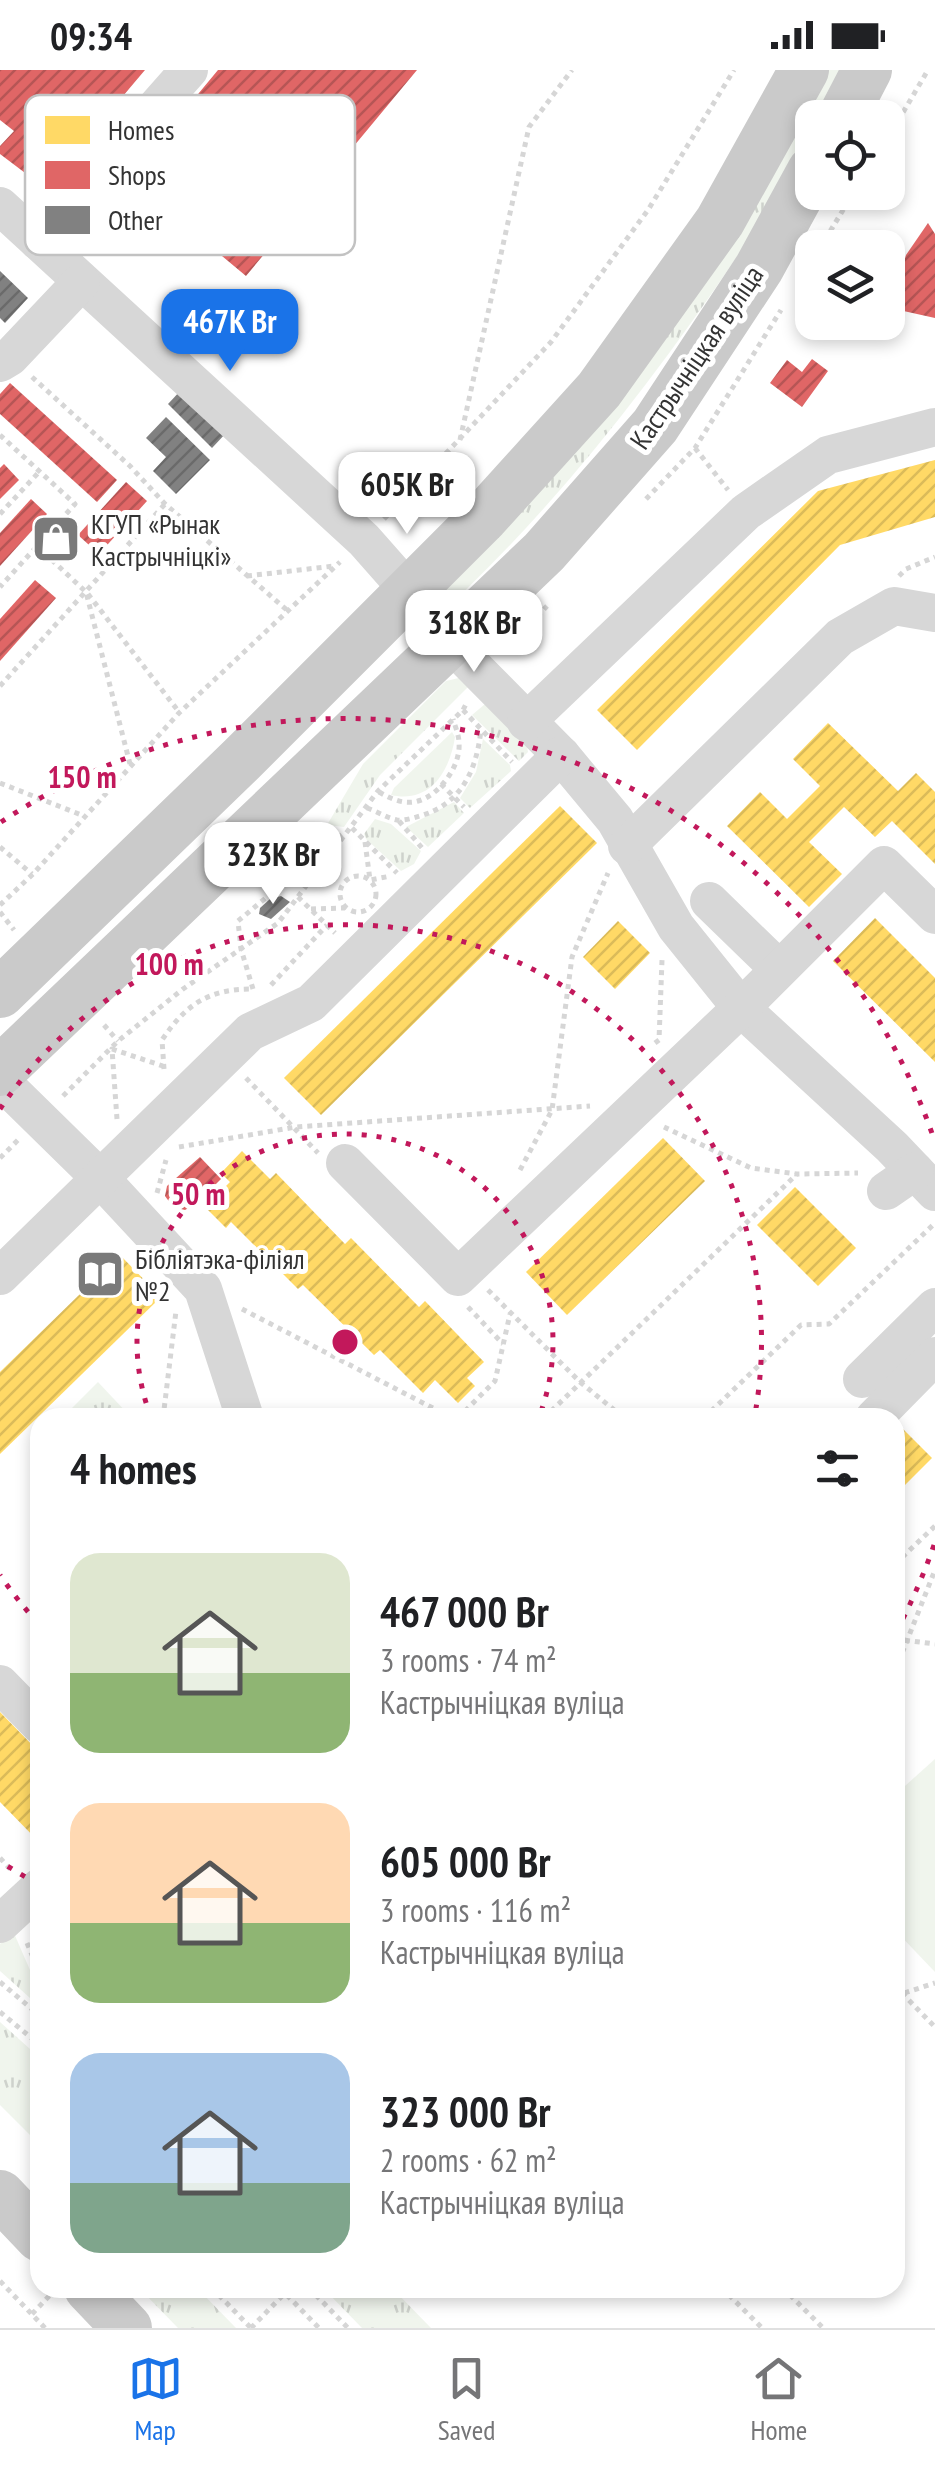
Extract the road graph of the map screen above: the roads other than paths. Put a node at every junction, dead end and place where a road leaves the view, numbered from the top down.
1 (189, 70) edge
2 (804, 70) edge
3 (867, 70) edge
4 (167, 95) edge
5 (851, 100) edge
6 (795, 202) edge
7 (0, 206) edge
8 (25, 230) edge
9 (52, 255) edge
10 (81, 282) junction
11 (5, 360) edge
12 (935, 428) edge
13 (409, 591) junction
14 (935, 613) edge
15 (466, 659) junction
16 (526, 722) junction
17 (561, 755) junction
18 (621, 851) junction
19 (709, 901) dead end
20 (935, 915) edge
21 (780, 969) junction
22 (0, 994) edge
23 (741, 1008) junction
24 (0, 1070) edge
25 (0, 1080) edge
26 (344, 1164) road end
27 (907, 1175) edge
28 (100, 1178) junction
29 (0, 1276) edge
30 (935, 1307) edge
31 (935, 1356) edge
32 (862, 1379) dead end
33 (242, 1408) edge
34 (884, 1408) edge
35 (0, 1684) edge
36 (30, 1715) edge
37 (29, 1882) edge
38 (0, 1924) edge
39 (0, 2195) edge
40 (30, 2226) edge
41 (98, 2298) edge
42 (127, 2328) edge

1 - 4 street
2 - 13 main road, Кастрычніцкая вуліца
3 - 5 main road
6 - 15 main road, Кастрычніцкая вуліца
7 - 8 street
9 - 10 street
10 - 11 street
10 - 13 street
12 - 16 street
13 - 22 main road, Кастрычніцкая вуліца
14 - 18 street
15 - 16 street
15 - 24 main road, Кастрычніцкая вуліца
16 - 17 street
17 - 18 street
17 - 28 street
18 - 23 street
19 - 21 street
20 - 21 street
21 - 23 street
23 - 26 street
23 - 27 street
25 - 28 street
28 - 29 street
28 - 33 street
30 - 32 street
31 - 34 street
35 - 36 street
37 - 38 street
39 - 40 main road
41 - 42 main road

